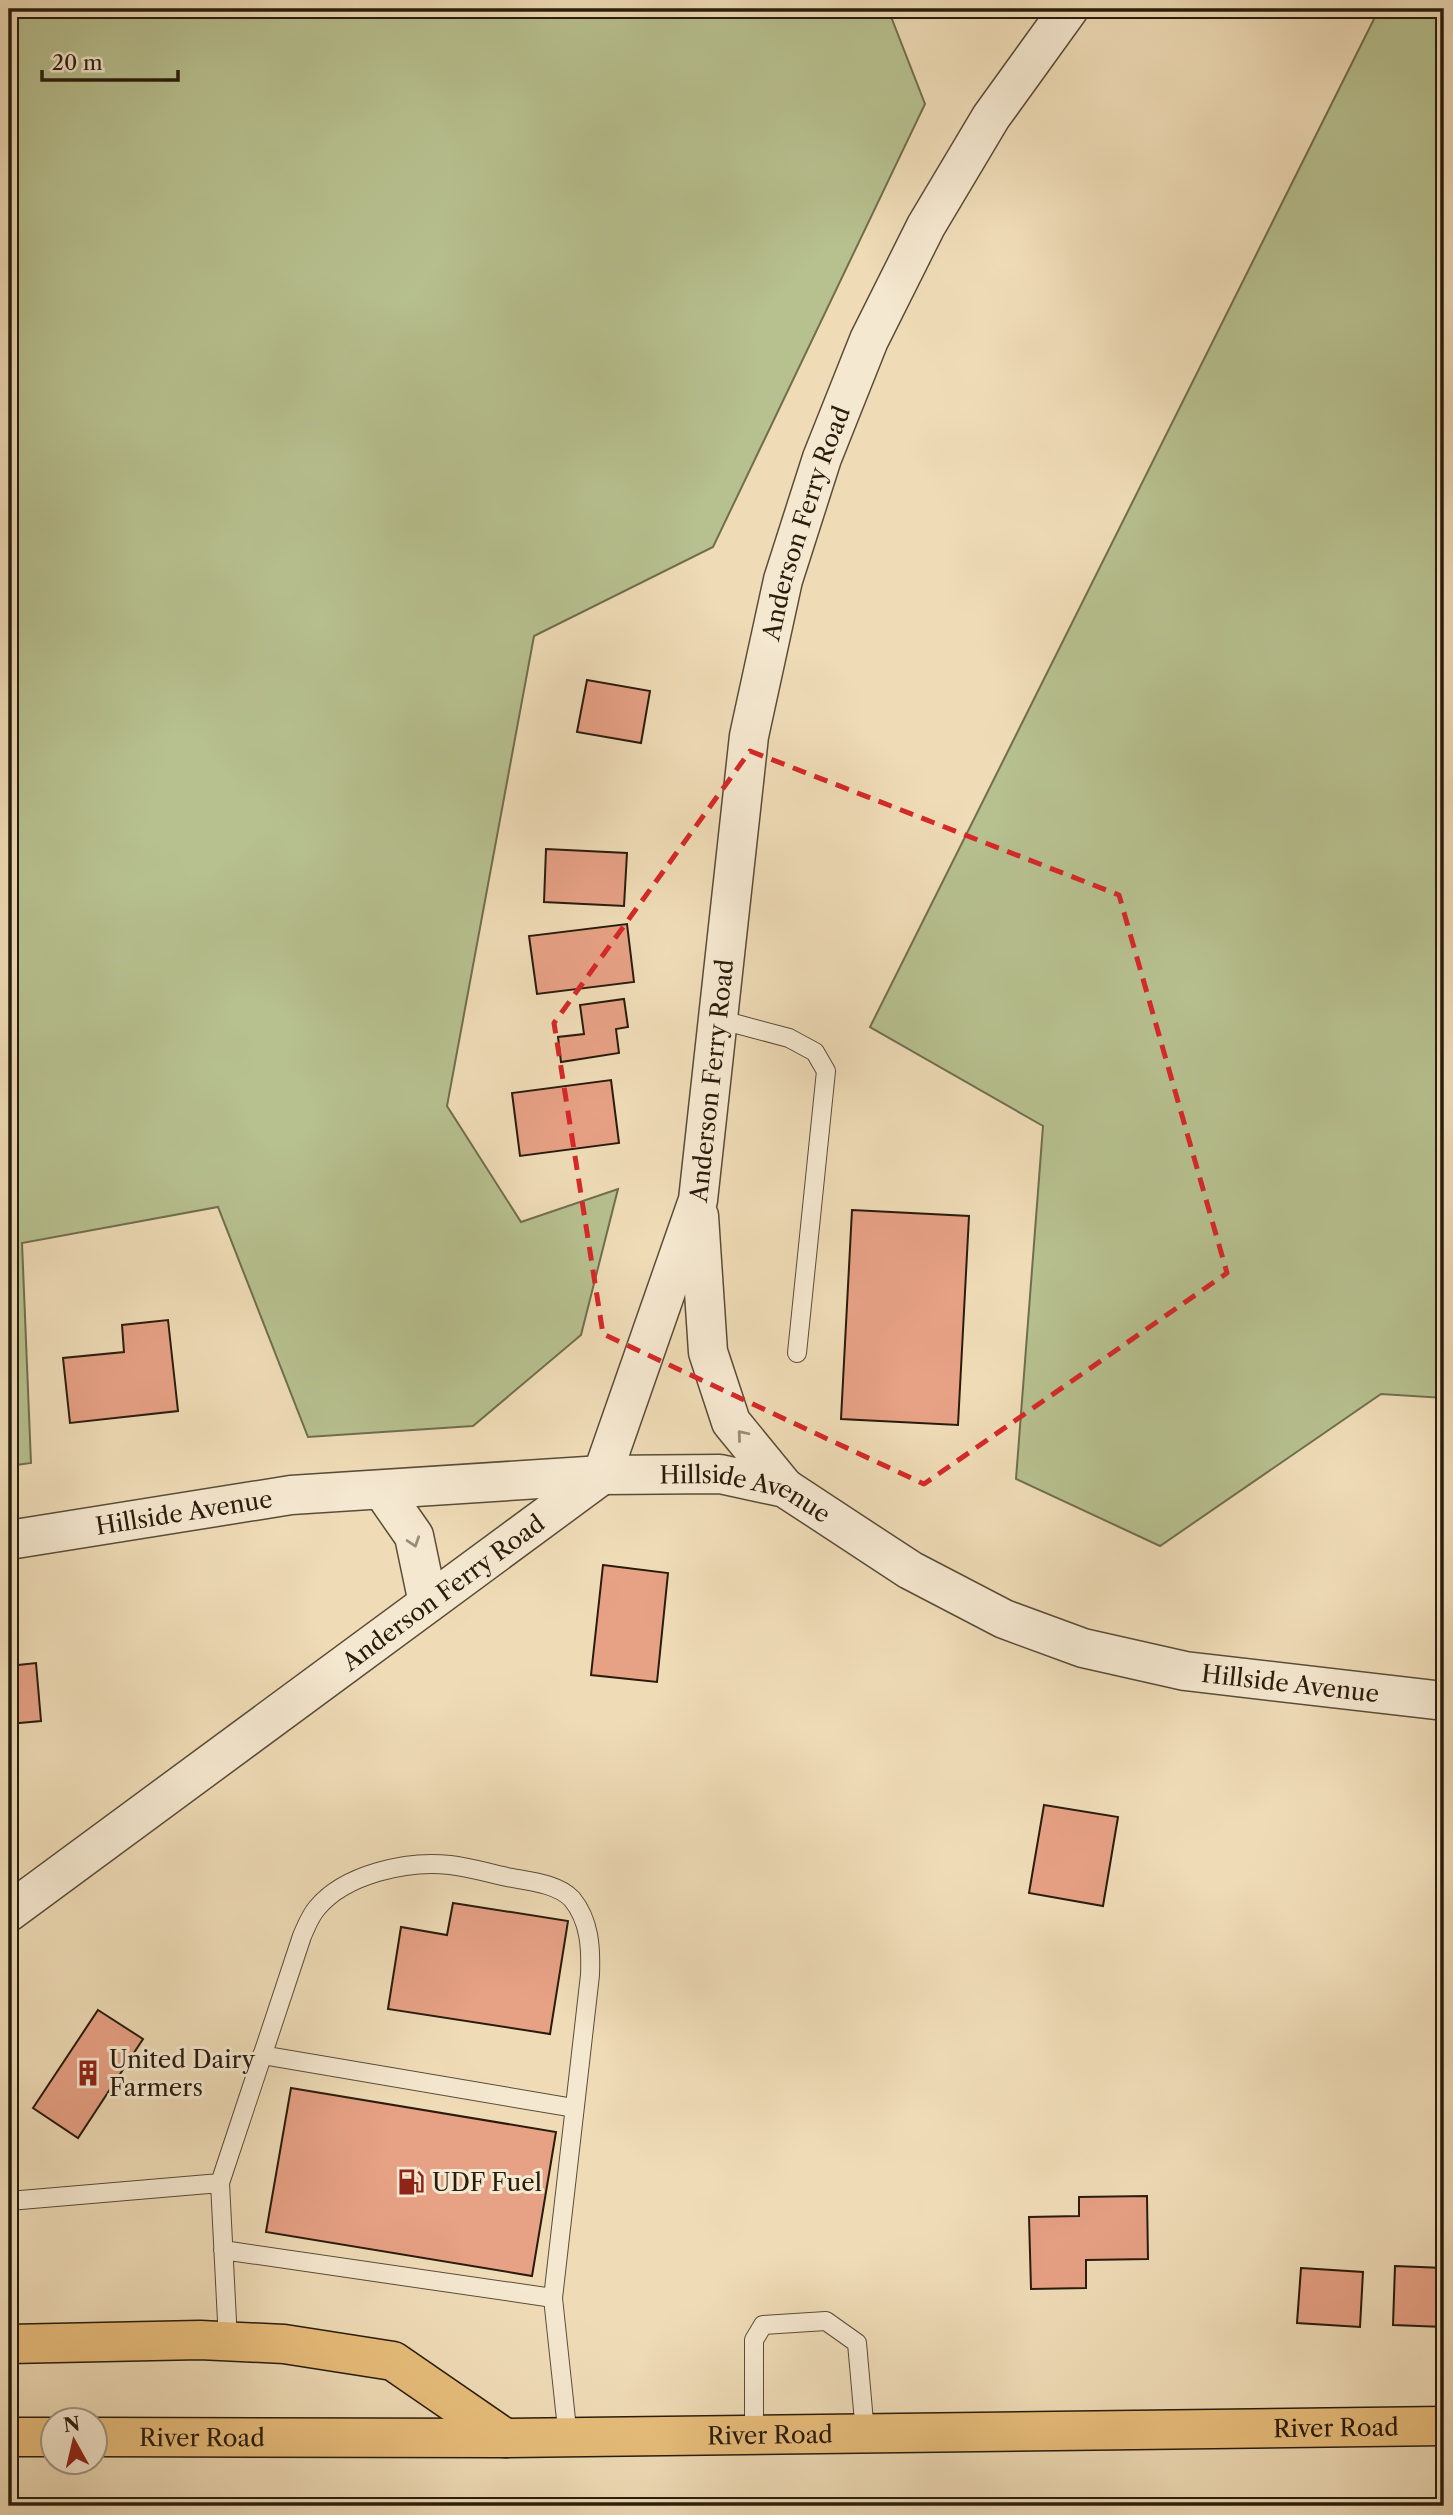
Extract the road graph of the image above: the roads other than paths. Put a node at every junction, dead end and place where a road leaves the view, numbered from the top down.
1 (1069, 9) edge
2 (718, 1020) junction
3 (698, 1200) junction
4 (797, 1353) dead end
5 (602, 1475) junction
6 (785, 1488) junction
7 (382, 1490) junction
8 (9, 1541) edge
9 (428, 1603) junction
10 (1444, 1701) edge
11 (9, 1912) edge
12 (262, 2055) junction
13 (574, 2108) junction
14 (220, 2183) junction
15 (9, 2202) edge
16 (223, 2250) junction
17 (553, 2298) junction
18 (228, 2341) junction
19 (9, 2344) edge
20 (1444, 2426) edge
21 (865, 2433) junction
22 (754, 2435) junction
23 (9, 2437) edge
24 (38, 2437) edge
25 (108, 2437) edge
26 (505, 2438) junction
27 (568, 2438) junction

1 - 2 street, Anderson Ferry Road
2 - 3 street, Anderson Ferry Road
2 - 4 lane
3 - 5 street, Anderson Ferry Road
6 -> 3 street
5 - 6 street, Hillside Avenue
5 - 7 street, Hillside Avenue
5 - 9 street, Anderson Ferry Road
6 - 10 street, Hillside Avenue
7 - 8 street, Hillside Avenue
7 -> 9 street
9 - 11 street, Anderson Ferry Road
12 - 13 lane
12 - 13 lane
12 - 14 lane
13 - 17 lane
14 - 15 lane
14 - 16 lane
16 - 17 lane
16 - 18 lane
17 - 27 lane
18 - 19 main road
18 - 26 main road
20 - 21 main road, River Road
21 - 22 main road, River Road
21 - 22 lane
22 - 27 main road, River Road
23 - 24 main road
25 - 26 main road, River Road
26 - 27 main road, River Road

